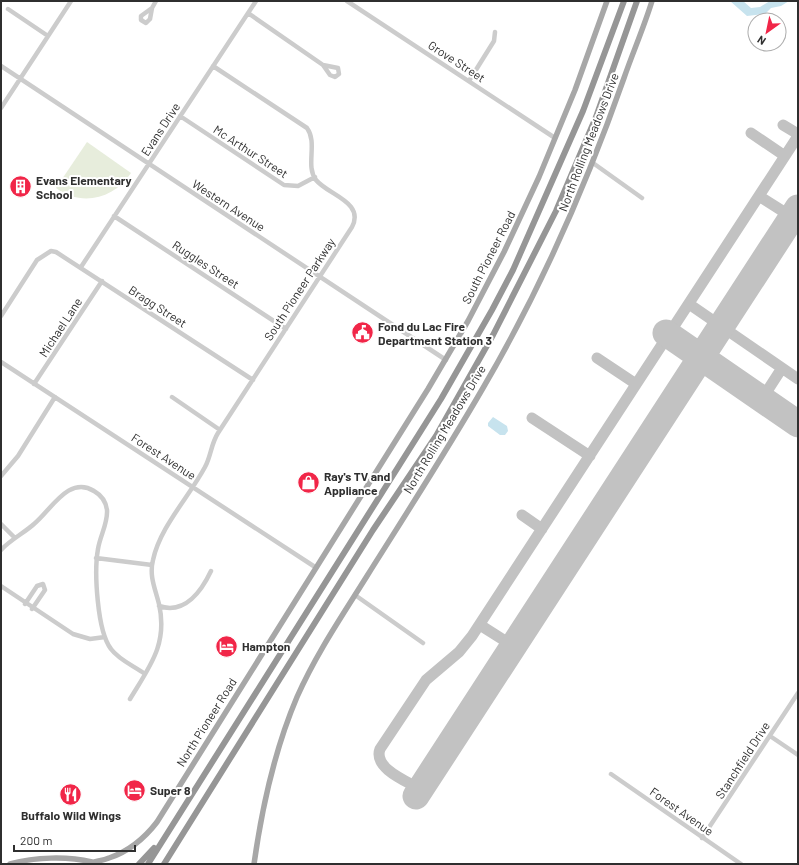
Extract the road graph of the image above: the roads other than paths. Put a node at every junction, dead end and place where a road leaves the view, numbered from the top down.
1 (71, 1) edge
2 (156, 1) edge
3 (256, 1) edge
4 (347, 1) edge
5 (607, 1) edge
6 (624, 1) edge
7 (637, 1) edge
8 (652, 1) edge
9 (8, 8) dead end
10 (152, 8) dead end
11 (248, 13) junction
12 (495, 32) dead end
13 (48, 36) junction
14 (324, 65) dead end
15 (1, 66) edge
16 (213, 66) junction
17 (20, 79) junction
18 (469, 81) junction
19 (1, 108) edge
20 (180, 116) junction
21 (555, 138) junction
22 (593, 163) junction
23 (148, 164) junction
24 (314, 177) junction
25 (642, 198) dead end
26 (114, 216) junction
27 (81, 268) junction
28 (320, 277) junction
29 (102, 281) junction
30 (1, 316) edge
31 (286, 329) junction
32 (446, 360) junction
33 (1, 362) edge
34 (252, 380) junction
35 (34, 384) junction
36 (172, 396) dead end
37 (55, 397) junction
38 (220, 430) junction
39 (1, 476) edge
40 (192, 487) junction
41 (1, 524) edge
42 (16, 538) junction
43 (1, 550) edge
44 (96, 558) junction
45 (152, 565) junction
46 (315, 567) junction
47 (211, 571) dead end
48 (1, 586) edge
49 (355, 595) junction
50 (26, 604) junction
51 (159, 606) junction
52 (32, 609) junction
53 (105, 637) junction
54 (423, 643) dead end
55 (145, 674) junction
56 (798, 693) edge
57 (130, 699) dead end
58 (770, 736) junction
59 (798, 755) edge
60 (611, 774) dead end
61 (207, 798) junction
62 (702, 838) junction
63 (162, 840) junction
64 (90, 863) edge
65 (10, 864) edge
66 (139, 864) edge
67 (148, 864) edge
68 (164, 864) edge
69 (169, 864) edge
70 (254, 864) edge
71 (741, 864) edge

1 - 13 street
2 - 10 street
3 - 11 street, Evans Drive
4 - 18 street, Grove Street
5 - 21 main road, South Pioneer Road
6 - 63 highway
7 - 61 highway
8 - 22 main road, North Rolling Meadows Drive
9 - 13 street
11 - 14 street
11 - 16 street, Evans Drive
12 - 18 street
13 - 17 street
15 - 17 street, Western Avenue
16 - 20 street, Evans Drive
16 - 24 street
17 - 19 street
17 - 23 street, Western Avenue
18 - 21 street, Grove Street
20 - 23 street, Evans Drive
20 - 24 street, Mc Arthur Street
21 - 32 main road, South Pioneer Road
22 - 25 street
22 - 49 main road, North Rolling Meadows Drive
23 - 26 street, Evans Drive
23 - 28 street, Western Avenue
24 - 28 street, South Pioneer Parkway
26 - 27 street, Evans Drive
26 - 31 street, Ruggles Street
27 - 29 street, Bragg Street
27 - 30 street, Bragg Street
28 - 31 street, South Pioneer Parkway
28 - 32 street, Western Avenue
29 - 34 street, Bragg Street
29 - 35 street, Michael Lane
31 - 34 street, South Pioneer Parkway
32 - 46 main road, South Pioneer Road
33 - 35 street, Forest Avenue
34 - 38 street, South Pioneer Parkway
35 - 37 street, Forest Avenue
36 - 38 street
37 - 39 street
37 - 40 street, Forest Avenue
38 - 40 street, South Pioneer Parkway
40 - 45 street, South Pioneer Parkway
40 - 46 street, Forest Avenue
41 - 42 street
42 - 43 street
42 - 44 street
44 - 45 street
44 - 53 street
45 - 51 street
46 - 64 main road, North Pioneer Road
47 - 51 street
48 - 50 street
49 - 54 street
49 - 70 main road, North Rolling Meadows Drive
50 - 52 street
50 - 52 street
51 - 55 street
52 - 53 street
53 - 55 street
55 - 57 street
56 - 58 street, Stanchfield Drive
58 - 59 street
58 - 62 street, Stanchfield Drive
60 - 62 street, Forest Avenue
61 - 68 highway
61 - 69 highway
62 - 71 street, Forest Avenue
63 - 66 highway
63 - 67 highway
64 - 65 main road, North Pioneer Road

